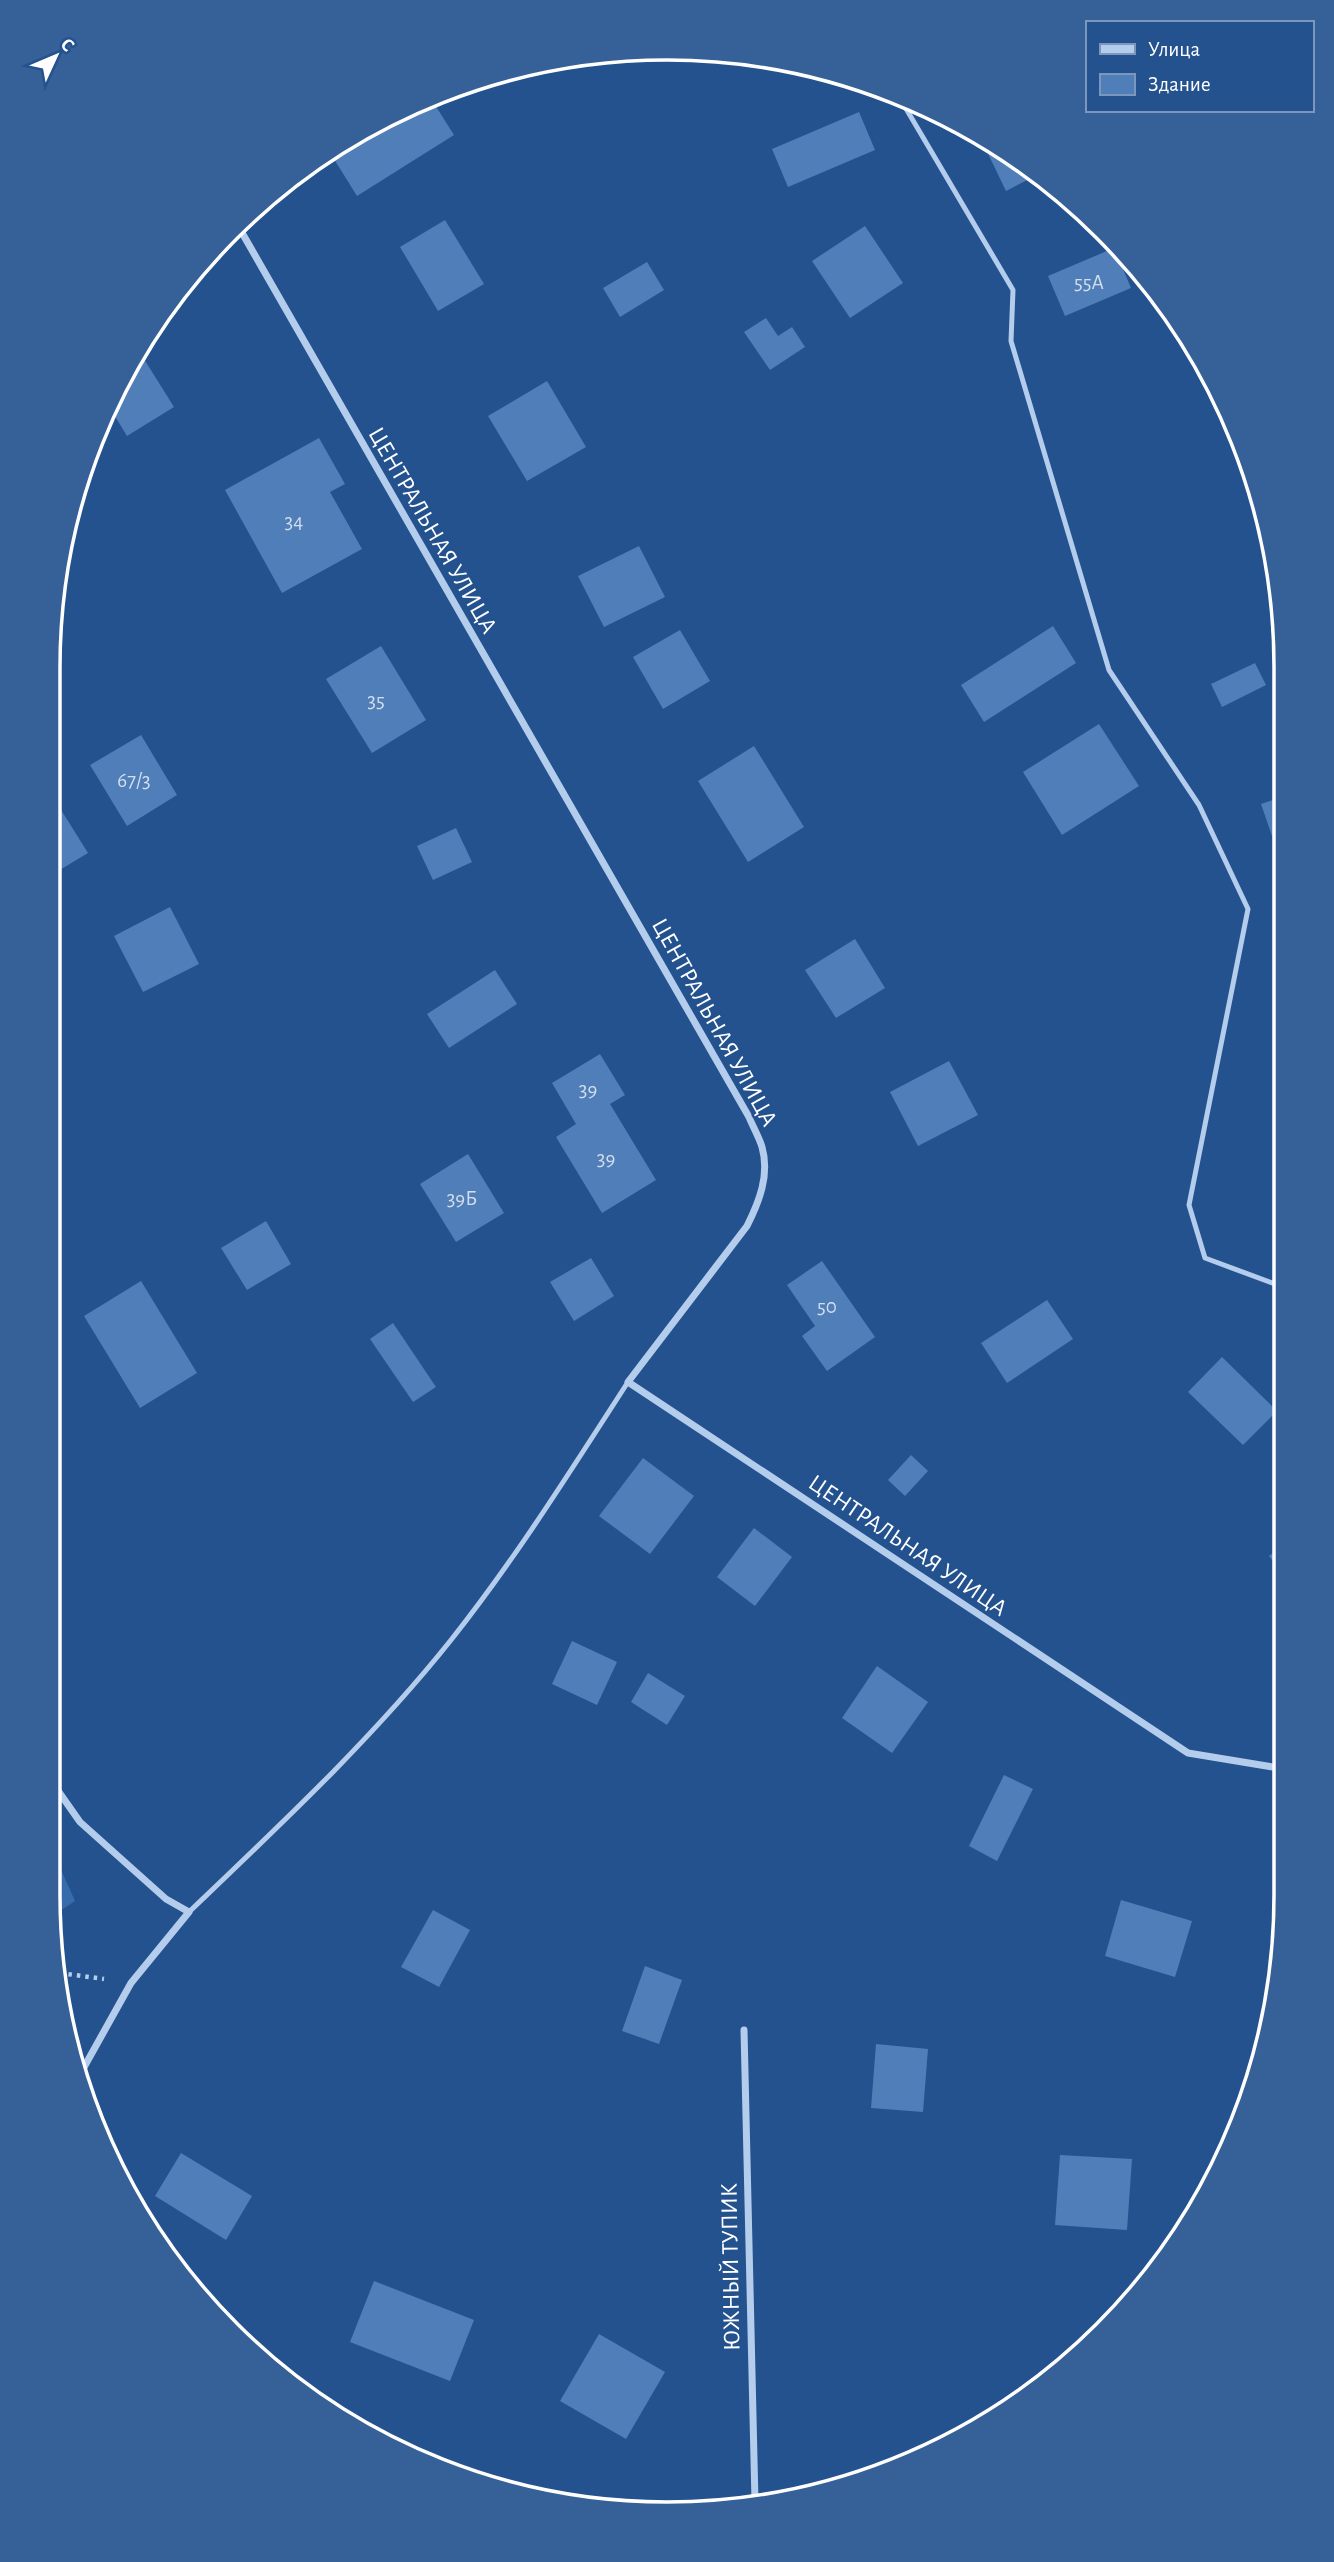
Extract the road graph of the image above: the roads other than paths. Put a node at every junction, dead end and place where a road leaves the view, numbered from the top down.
1 (906, 109) edge
2 (242, 233) edge
3 (1274, 1284) edge
4 (628, 1382) junction
5 (1274, 1767) edge
6 (60, 1794) edge
7 (189, 1912) junction
8 (744, 2030) dead end
9 (85, 2066) edge
10 (755, 2496) edge

1 - 3 lane
2 - 4 street, ЦЕНТРАЛЬНАЯ УЛИЦА
4 - 5 street, ЦЕНТРАЛЬНАЯ УЛИЦА
4 - 7 lane
6 - 7 street
7 - 9 street
8 - 10 street, ЮЖНЫЙ ТУПИК

